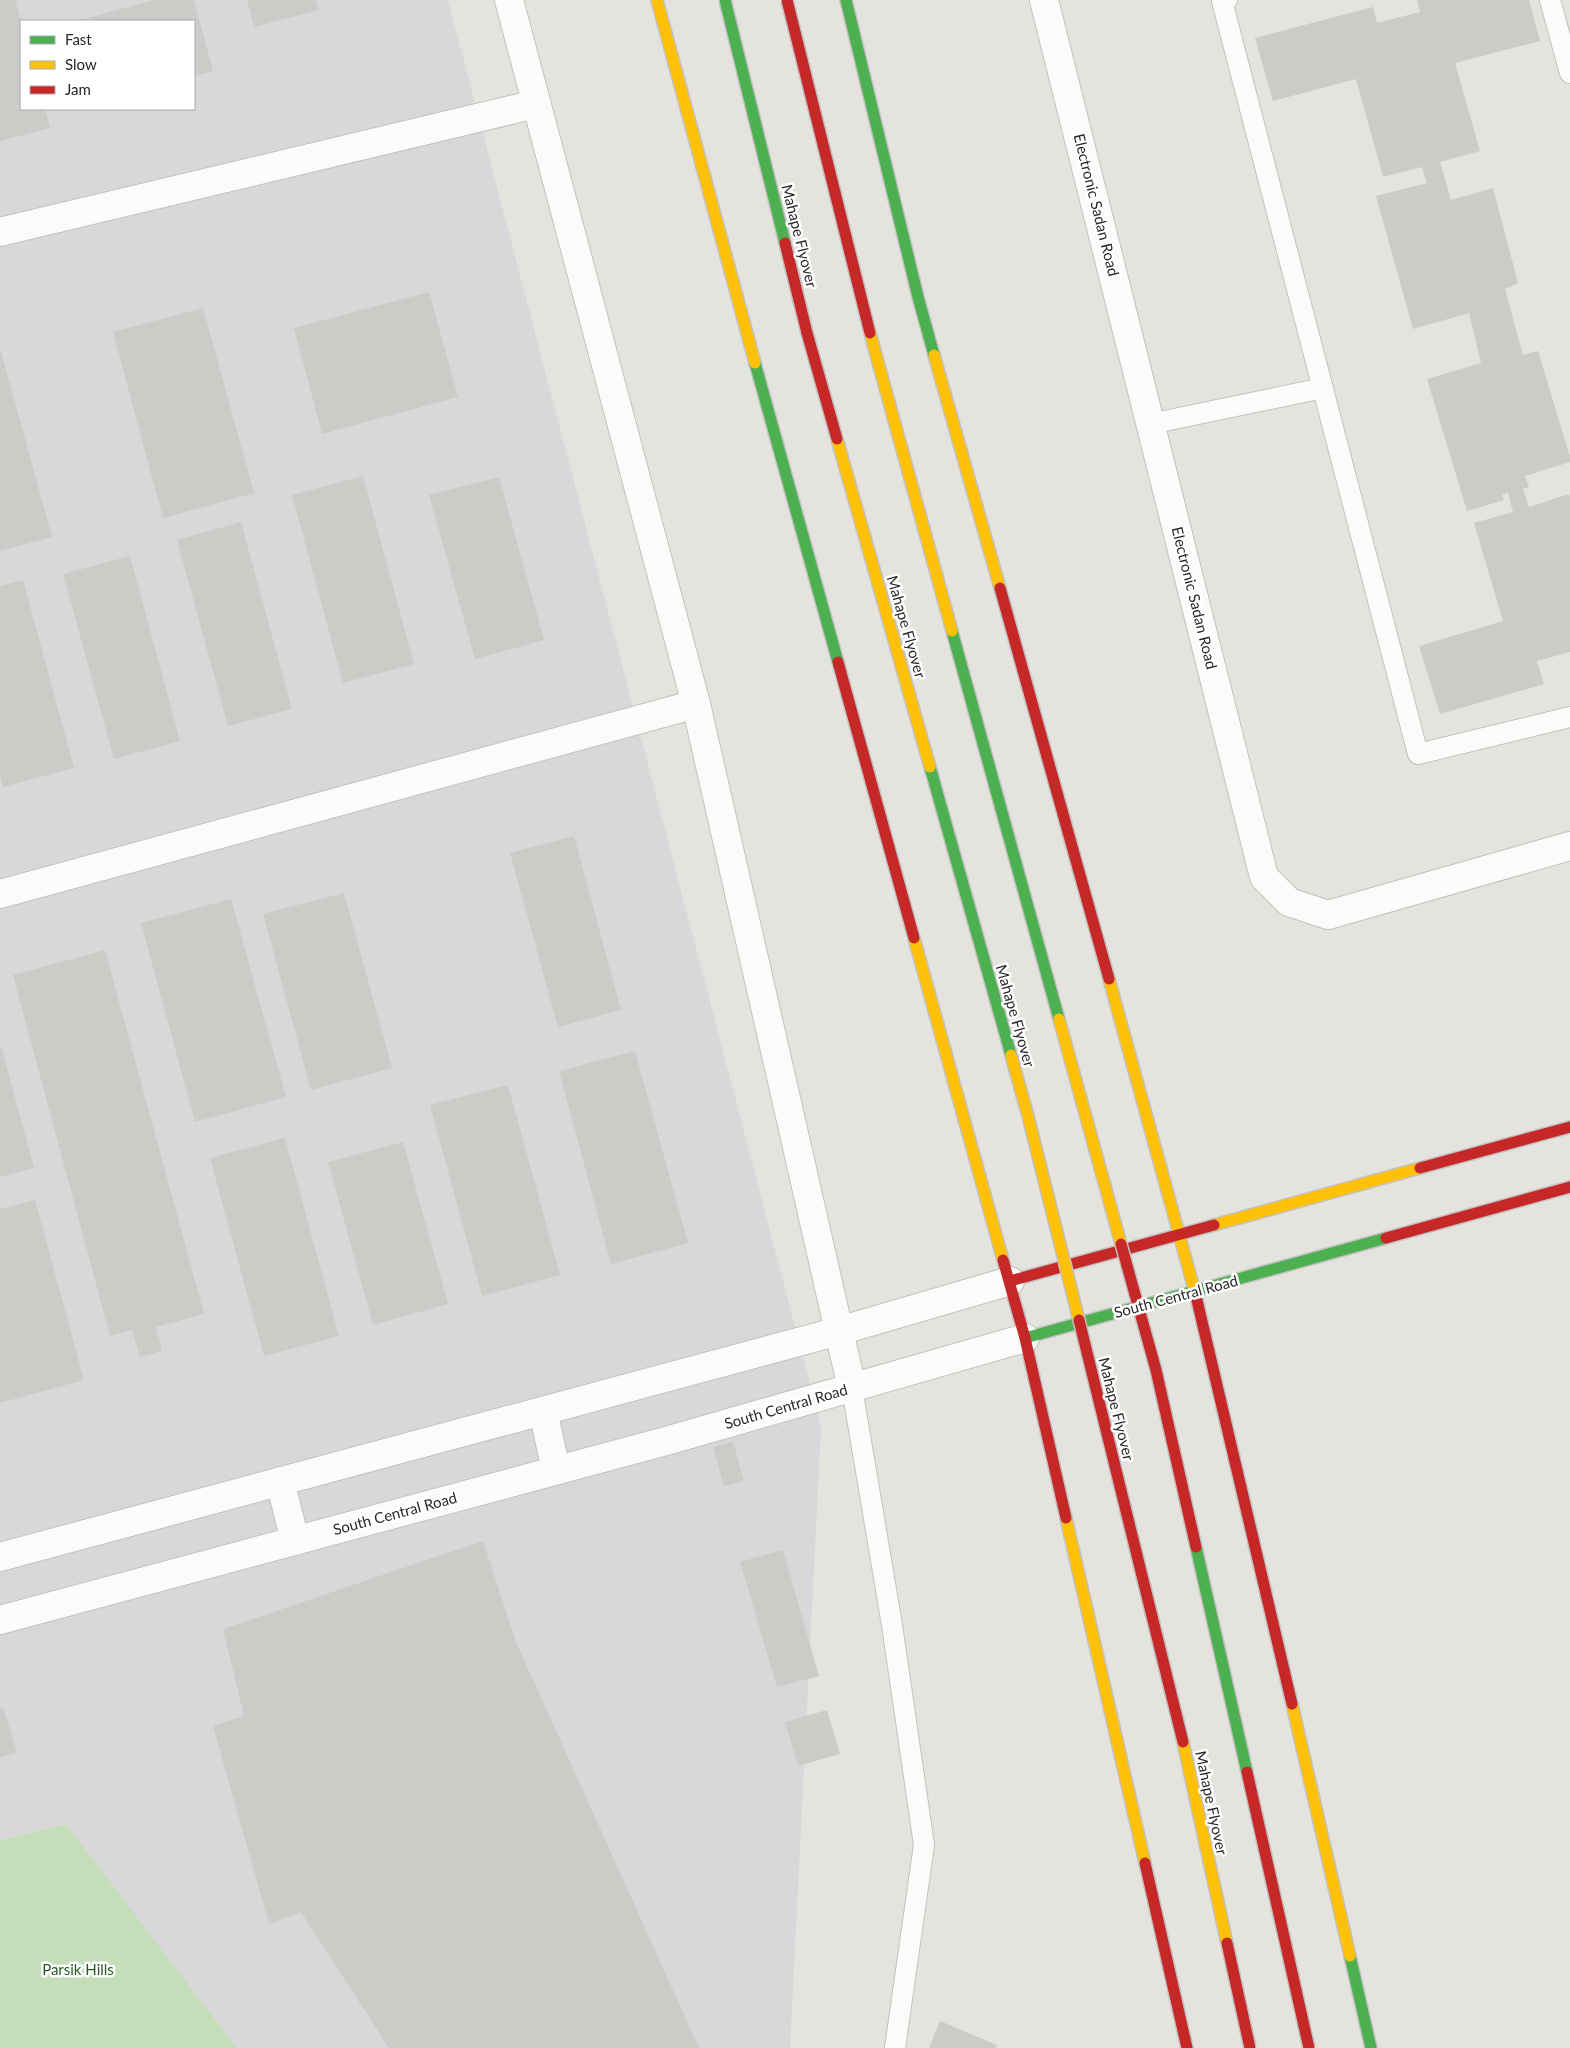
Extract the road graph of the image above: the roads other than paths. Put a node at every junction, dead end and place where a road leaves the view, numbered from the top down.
1 (509, 0) edge
2 (657, 0) edge
3 (725, 0) edge
4 (787, 0) edge
5 (846, 0) edge
6 (1044, 0) edge
7 (1227, 0) edge
8 (1550, 0) edge
9 (1570, 73) edge
10 (536, 104) junction
11 (0, 232) edge
12 (1323, 388) junction
13 (1150, 424) junction
14 (696, 704) junction
15 (1570, 716) edge
16 (1570, 846) edge
17 (0, 894) edge
18 (1570, 1127) edge
19 (1570, 1188) edge
20 (1180, 1234) junction
21 (1010, 1281) junction
22 (1195, 1292) junction
23 (839, 1331) junction
24 (1025, 1338) junction
25 (852, 1388) junction
26 (543, 1411) junction
27 (556, 1470) junction
28 (280, 1481) junction
29 (295, 1541) junction
30 (0, 1557) edge
31 (0, 1620) edge
32 (895, 2048) edge
33 (1187, 2048) edge
34 (1250, 2048) edge
35 (1309, 2048) edge
36 (1371, 2048) edge

1 - 10 street
2 - 21 main road
3 - 34 main road, Mahape Flyover, bridge
4 - 35 main road, bridge
5 - 20 main road
6 - 13 street, Electronic Sadan Road
7 - 12 lane
8 - 9 lane
10 - 11 street
10 - 14 street
12 - 13 lane
12 - 15 lane
13 - 16 street, Electronic Sadan Road
14 - 17 street
14 - 23 street
18 - 20 main road
19 - 22 main road, South Central Road
20 - 21 main road
20 - 22 main road
21 - 23 street
21 - 24 main road
22 - 24 main road, South Central Road
22 - 36 main road
23 - 25 street
23 - 26 street
24 - 25 street, South Central Road
24 - 33 main road
25 - 27 street, South Central Road
25 - 32 lane
26 - 27 street
26 - 28 street
27 - 29 street, South Central Road
28 - 29 street
28 - 30 street
29 - 31 street, South Central Road

